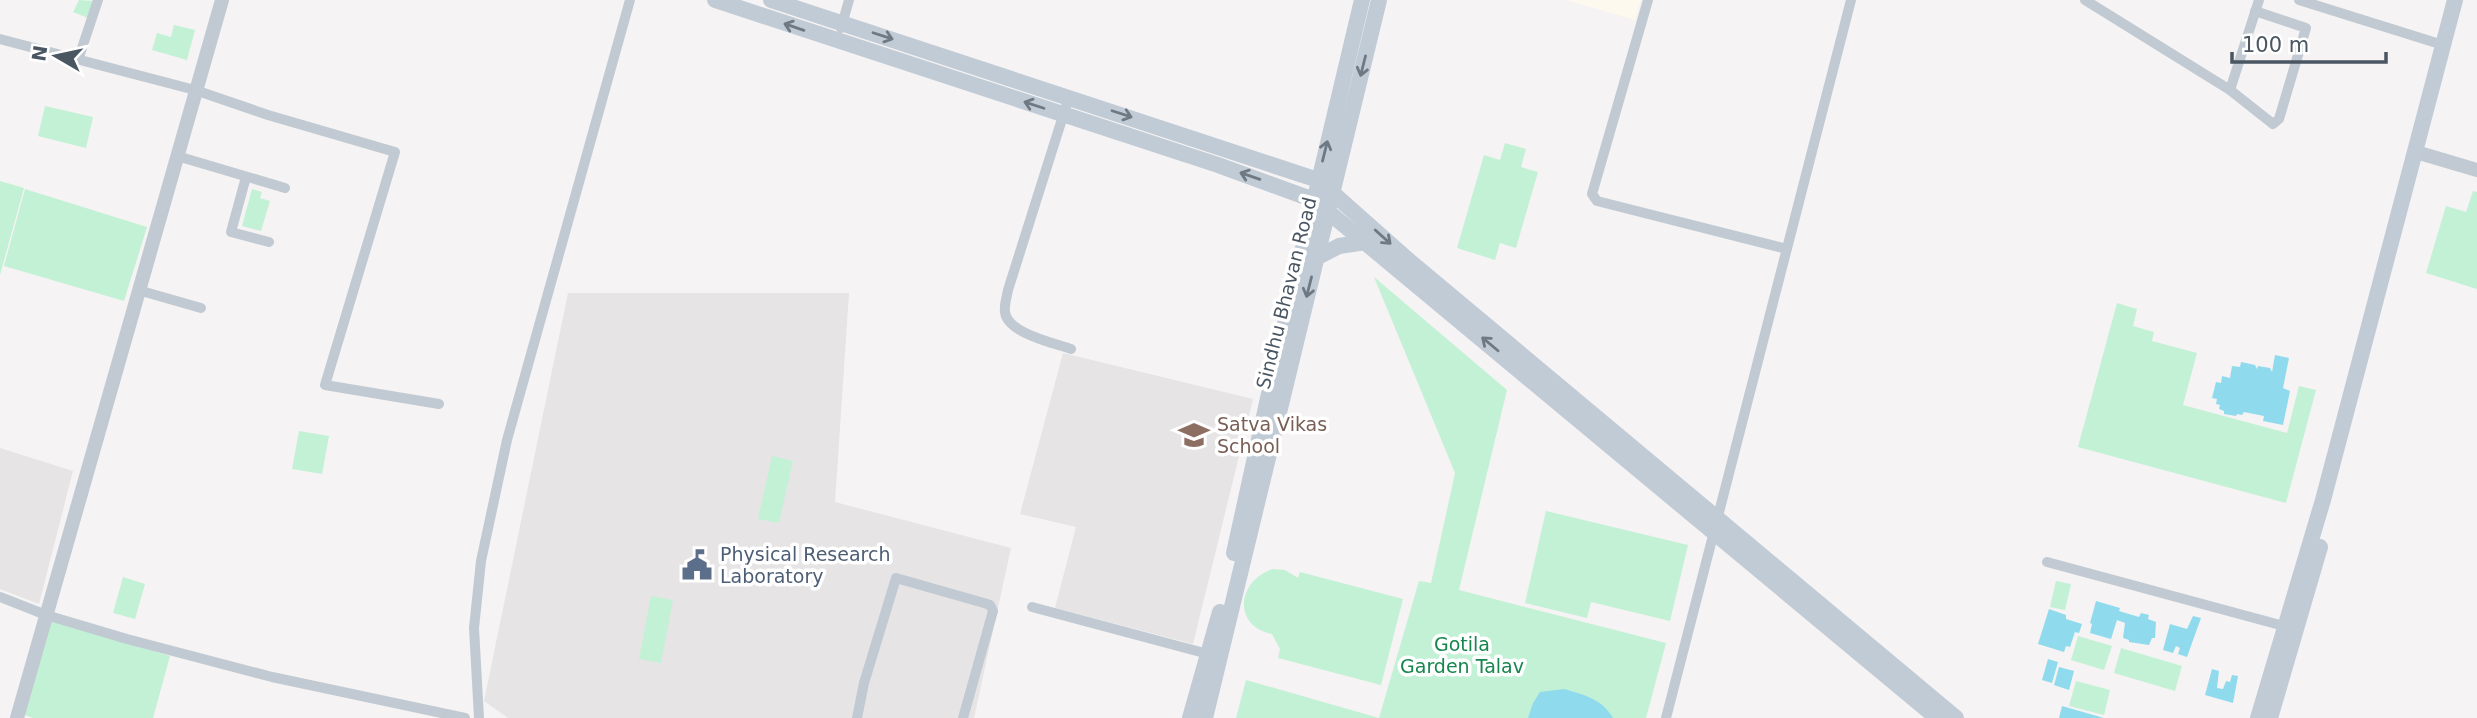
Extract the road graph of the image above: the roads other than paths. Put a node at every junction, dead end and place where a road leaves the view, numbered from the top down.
1 (98, 0) edge
2 (222, 0) edge
3 (630, 0) edge
4 (715, 0) edge
5 (771, 0) edge
6 (849, 0) edge
7 (1362, 0) edge
8 (1379, 0) edge
9 (1648, 0) edge
10 (1851, 0) edge
11 (2085, 0) edge
12 (2299, 0) edge
13 (2455, 0) edge
14 (2465, 0) edge
15 (2257, 6) edge
16 (842, 23) junction
17 (0, 39) edge
18 (838, 41) junction
19 (2442, 45) junction
20 (78, 60) junction
21 (195, 90) junction
22 (2230, 90) junction
23 (1069, 97) junction
24 (1063, 114) junction
25 (2420, 153) junction
26 (177, 156) junction
27 (2477, 170) edge
28 (246, 177) junction
29 (1318, 180) junction
30 (285, 188) dead end
31 (1333, 192) junction
32 (1314, 200) junction
33 (1328, 210) junction
34 (270, 242) dead end
35 (1366, 243) junction
36 (1787, 249) junction
37 (1317, 258) junction
38 (138, 290) junction
39 (201, 307) dead end
40 (1071, 349) dead end
41 (439, 404) dead end
42 (1714, 525) junction
43 (2047, 562) dead end
44 (0, 597) edge
45 (1032, 607) dead end
46 (46, 615) junction
47 (2290, 628) junction
48 (1208, 654) junction
49 (17, 718) edge
50 (465, 718) edge
51 (478, 718) edge
52 (858, 718) edge
53 (963, 718) edge
54 (1190, 718) edge
55 (1205, 718) edge
56 (1666, 718) edge
57 (1937, 718) edge
58 (1956, 718) edge
59 (2258, 718) edge
60 (2270, 718) edge

1 - 20 street
2 - 21 street
3 - 51 street
18 -> 4 main road
5 - 16 main road
6 - 16 street
29 -> 7 main road, Sindhu Bhavan Road
8 -> 31 main road, Sindhu Bhavan Road
9 - 36 street
10 - 36 street
11 - 22 street
12 - 19 street
13 - 19 main road
14 - 25 main road
15 - 22 street
15 - 22 street
16 - 18 street
16 -> 23 main road
17 - 20 street
24 -> 18 main road
19 - 25 main road
20 - 21 street
21 - 26 street
21 - 41 street
23 - 24 street
23 -> 29 main road
32 -> 24 main road
24 - 40 street
25 - 27 street
25 - 47 main road
26 - 28 street
26 - 38 street
28 - 30 street
28 - 34 street
29 - 31 main road
29 - 32 main road, Sindhu Bhavan Road
31 - 33 main road, Sindhu Bhavan Road
31 -> 42 main road
32 - 33 main road
32 - 48 main road, Sindhu Bhavan Road
33 - 35 main road
33 - 37 main road, Sindhu Bhavan Road
35 - 37 main road
42 -> 35 main road
36 - 42 street
37 -> 55 main road, Sindhu Bhavan Road
38 - 39 street
38 - 46 street
42 - 56 street
42 - 57 main road
42 - 58 main road
43 - 47 street
44 - 46 street
45 - 48 street
46 - 49 street
46 - 50 street
47 - 59 main road
47 - 60 main road
48 - 54 main road, Sindhu Bhavan Road
52 - 53 street

